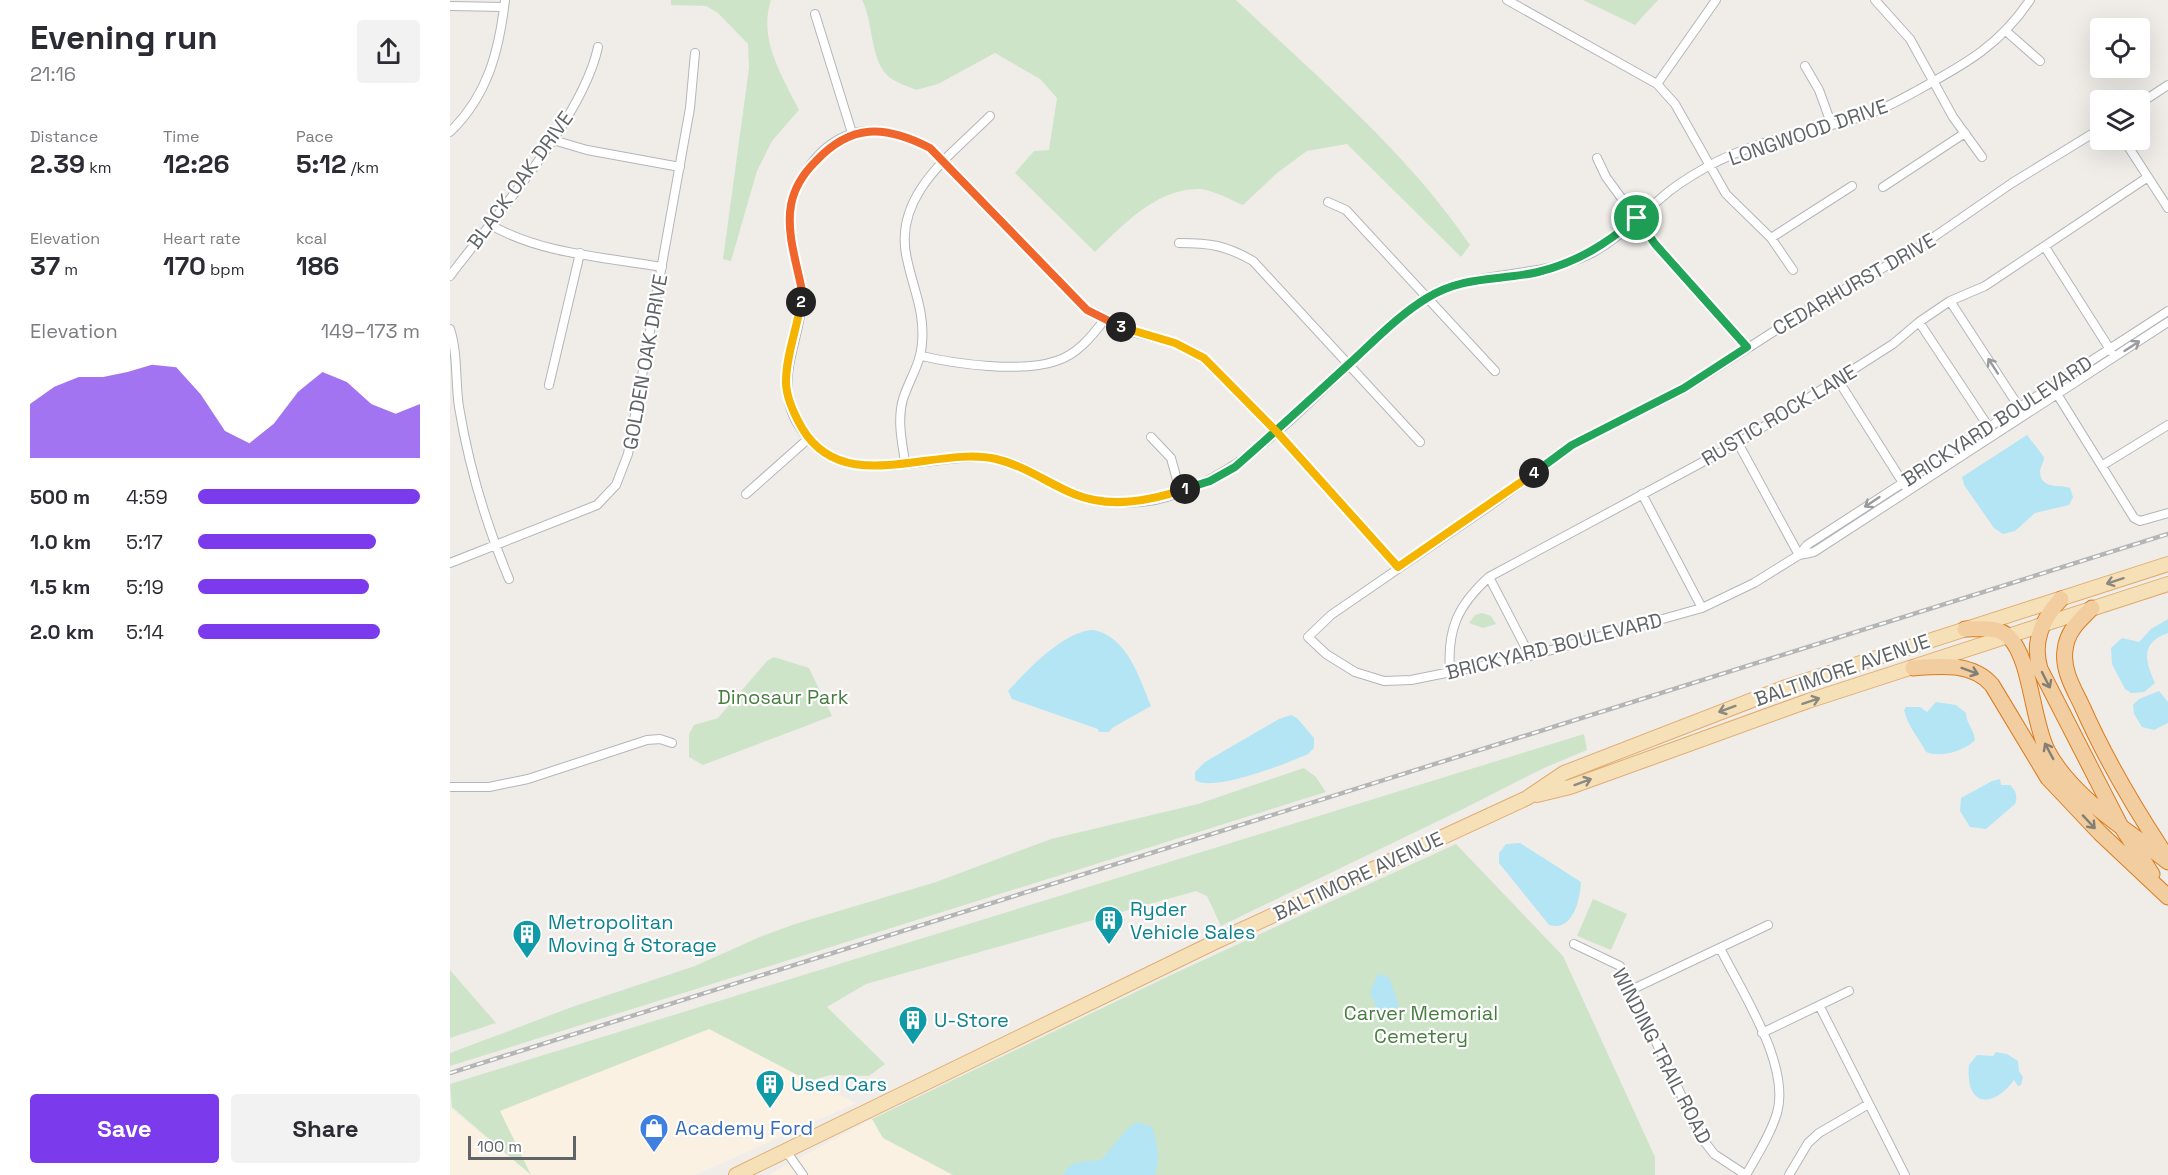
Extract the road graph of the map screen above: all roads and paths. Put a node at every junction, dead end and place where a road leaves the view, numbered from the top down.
1 (1716, 0) edge
2 (1875, 0) edge
3 (2030, 0) edge
4 (1512, 1) edge
5 (504, 4) edge
6 (450, 6) edge
7 (815, 14) dead end
8 (2007, 32) junction
9 (598, 47) dead end
10 (695, 53) dead end
11 (2040, 61) dead end
12 (1805, 66) dead end
13 (1934, 81) junction
14 (1657, 84) junction
15 (2168, 85) edge
16 (2150, 97) edge
17 (990, 116) dead end
18 (1831, 123) junction
19 (450, 132) edge
20 (852, 133) junction
21 (1965, 133) junction
22 (2090, 135) edge
23 (553, 140) junction
24 (2130, 150) edge
25 (1982, 157) dead end
26 (1597, 158) dead end
27 (945, 160) junction
28 (1708, 166) junction
29 (680, 167) junction
30 (2148, 177) junction
31 (1852, 186) dead end
32 (1883, 187) dead end
33 (1328, 202) dead end
34 (2168, 208) edge
35 (1637, 218) junction
36 (489, 224) junction
37 (1771, 238) junction
38 (1179, 243) dead end
39 (2045, 247) junction
40 (580, 253) junction
41 (662, 267) junction
42 (1793, 270) dead end
43 (450, 276) edge
44 (1428, 297) junction
45 (1950, 301) junction
46 (2168, 311) edge
47 (1104, 319) junction
48 (1919, 322) junction
49 (2168, 322) edge
50 (450, 329) edge
51 (1747, 347) junction
52 (2109, 348) junction
53 (922, 356) junction
54 (2115, 356) junction
55 (1350, 363) junction
56 (1495, 371) dead end
57 (1838, 380) junction
58 (549, 385) dead end
59 (2057, 394) junction
60 (2019, 406) junction
61 (2024, 416) junction
62 (2168, 424) edge
63 (1988, 426) junction
64 (1276, 431) junction
65 (1994, 435) junction
66 (1151, 437) dead end
67 (808, 439) junction
68 (1420, 442) dead end
69 (1738, 443) junction
70 (905, 462) junction
71 (2103, 465) junction
72 (1902, 482) junction
73 (1180, 491) junction
74 (1908, 491) junction
75 (746, 494) dead end
76 (1642, 494) junction
77 (2168, 513) edge
78 (495, 546) junction
79 (1799, 555) junction
80 (450, 563) edge
81 (2168, 564) edge
82 (1398, 567) junction
83 (1489, 578) junction
84 (509, 579) dead end
85 (2168, 584) edge
86 (2061, 599) junction
87 (1702, 608) junction
88 (2092, 608) junction
89 (2043, 625) junction
90 (1965, 629) junction
91 (2008, 636) junction
92 (1308, 637) joint
93 (1530, 656) junction
94 (1913, 668) junction
95 (1450, 672) junction
96 (672, 743) dead end
97 (450, 787) edge
98 (1527, 798) junction
99 (2119, 823) junction
100 (2168, 860) edge
101 (2165, 895) edge
102 (1768, 925) dead end
103 (1574, 944) dead end
104 (1720, 948) junction
105 (1633, 989) junction
106 (1849, 991) dead end
107 (1820, 1007) junction
108 (1762, 1033) junction
109 (1867, 1104) junction
110 (786, 1151) junction
111 (736, 1175) edge
112 (803, 1175) edge
113 (1746, 1175) edge
114 (1789, 1175) edge
115 (1905, 1175) edge

1 - 14 street
2 - 13 street
3 - 8 street, LONGWOOD DRIVE
4 - 14 street
5 - 6 street
5 - 19 street
7 - 20 street
8 - 11 street
8 - 13 street, LONGWOOD DRIVE
9 - 23 street, BLACK OAK DRIVE
10 - 29 street, GOLDEN OAK DRIVE
12 - 18 street
13 - 18 street, LONGWOOD DRIVE
13 - 21 street
14 - 28 street
15 - 16 street
17 - 27 street
18 - 28 street, LONGWOOD DRIVE
20 - 27 street
20 - 67 street
21 - 25 street
21 - 32 street
22 - 51 street, CEDARHURST DRIVE
23 - 29 street
23 - 36 street, BLACK OAK DRIVE
24 - 30 street
26 - 35 street
27 - 47 street
27 - 53 street
28 - 35 street, LONGWOOD DRIVE
28 - 37 street
29 - 41 street, GOLDEN OAK DRIVE
30 - 34 street
30 - 39 street, RUSTIC ROCK LANE
31 - 37 street
33 - 44 street
35 - 44 street, LONGWOOD DRIVE
35 - 51 street
36 - 40 street
36 - 43 street, BLACK OAK DRIVE
37 - 42 street
38 - 55 street
39 - 45 street, RUSTIC ROCK LANE
39 - 52 street
40 - 41 street
40 - 58 street
41 - 78 street, GOLDEN OAK DRIVE
44 - 55 street, LONGWOOD DRIVE
44 - 56 street
45 - 48 street, RUSTIC ROCK LANE
60 -> 45 street
46 - 52 street, BRICKYARD BOULEVARD
47 - 53 street
47 - 64 street
48 - 57 street, RUSTIC ROCK LANE
48 - 63 street
54 -> 49 street, BRICKYARD BOULEVARD
50 - 78 street
51 - 82 street, CEDARHURST DRIVE
52 - 54 street
52 - 60 street, BRICKYARD BOULEVARD
53 - 70 street
54 - 59 street, BRICKYARD BOULEVARD
55 - 64 street, LONGWOOD DRIVE
55 - 68 street
57 - 69 street, RUSTIC ROCK LANE
57 - 72 street
59 - 61 street, BRICKYARD BOULEVARD
59 - 71 street
60 - 61 street
60 - 63 street, BRICKYARD BOULEVARD
61 - 65 street, BRICKYARD BOULEVARD
62 - 71 street
63 - 65 street
63 - 72 street, BRICKYARD BOULEVARD
64 - 73 street, LONGWOOD DRIVE
64 - 82 street
65 - 74 street, BRICKYARD BOULEVARD
66 - 73 street
67 - 70 street, LONGWOOD DRIVE
67 - 75 street
69 - 76 street, RUSTIC ROCK LANE
69 - 79 street
70 - 73 street, LONGWOOD DRIVE
71 - 77 street
72 - 74 street
72 -> 79 street, BRICKYARD BOULEVARD
74 - 79 street, BRICKYARD BOULEVARD
76 - 83 street, RUSTIC ROCK LANE
76 - 87 street
78 - 80 street, GOLDEN OAK DRIVE
78 - 84 street
79 - 87 street, BRICKYARD BOULEVARD
81 -> 86 main road, BALTIMORE AVENUE
82 - 92 street, CEDARHURST DRIVE
83 - 93 street
83 - 95 street, RUSTIC ROCK LANE
85 - 88 main road, BALTIMORE AVENUE
86 - 89 highway
86 - 90 main road, BALTIMORE AVENUE
87 - 93 street, BRICKYARD BOULEVARD
88 - 89 main road, BALTIMORE AVENUE
88 - 100 highway
89 - 91 main road, BALTIMORE AVENUE
89 -> 99 highway
90 - 91 highway
90 -> 98 main road, BALTIMORE AVENUE
91 - 94 main road, BALTIMORE AVENUE
99 -> 91 highway
92 - 95 street, BRICKYARD BOULEVARD
93 - 95 street, BRICKYARD BOULEVARD
98 -> 94 main road, BALTIMORE AVENUE
94 -> 101 highway
96 - 97 street
98 - 110 main road, BALTIMORE AVENUE
99 - 100 highway
99 - 101 highway
102 - 104 street
103 - 105 street, WINDING TRAIL ROAD
104 - 105 street
104 - 108 street
105 - 113 street, WINDING TRAIL ROAD
106 - 107 street
107 - 108 street
107 - 109 street
108 - 113 street
109 - 114 street
109 - 115 street
110 - 111 main road, BALTIMORE AVENUE
110 - 112 street

